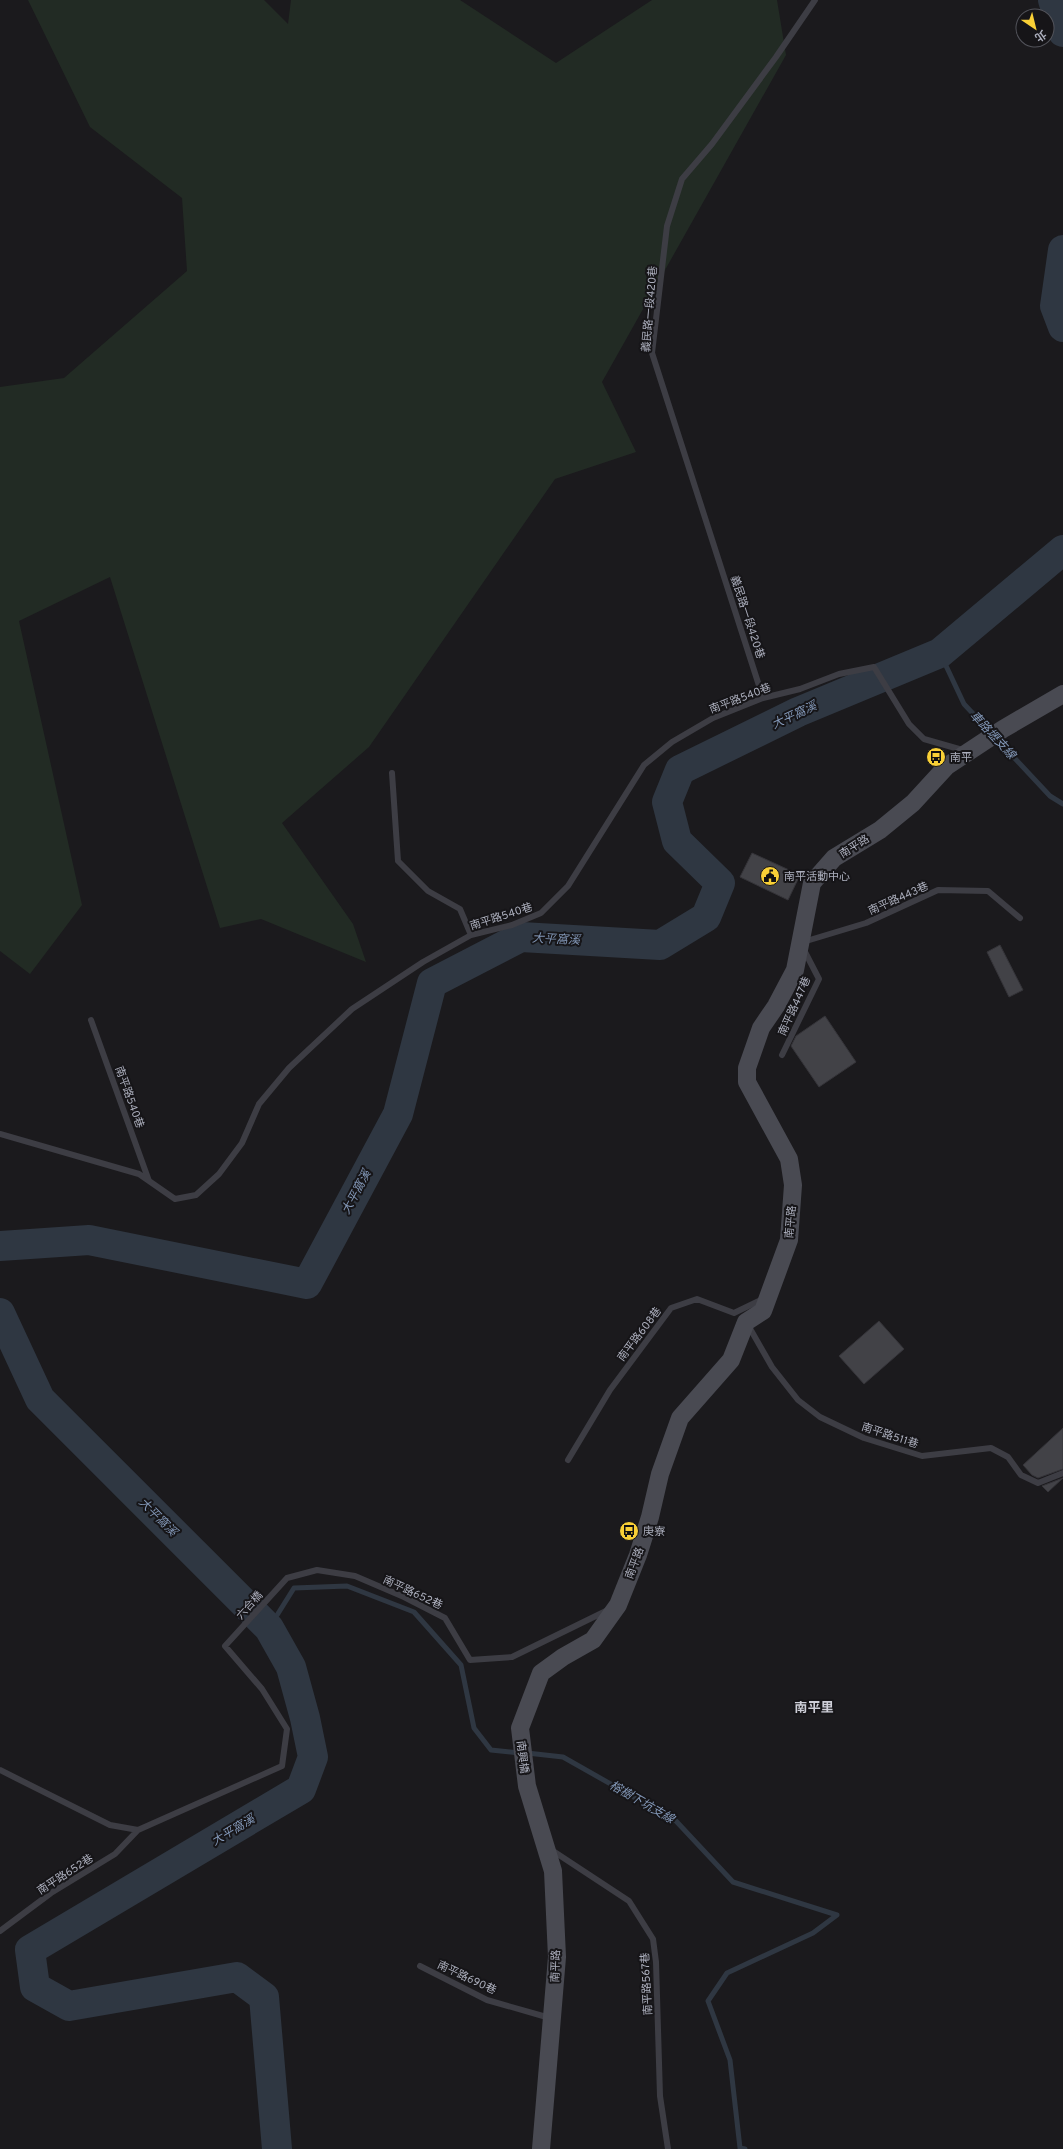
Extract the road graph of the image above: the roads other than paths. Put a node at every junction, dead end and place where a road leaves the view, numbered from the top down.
1 (815, 0) edge
2 (1063, 694) edge
3 (763, 698) junction
4 (968, 752) junction
5 (392, 773) dead end
6 (1020, 918) dead end
7 (471, 936) junction
8 (800, 942) junction
9 (91, 1020) dead end
10 (782, 1056) dead end
11 (0, 1134) edge
12 (149, 1181) junction
13 (768, 1297) junction
14 (746, 1322) junction
15 (568, 1460) dead end
16 (1063, 1473) edge
17 (287, 1578) joint
18 (618, 1605) junction
19 (225, 1646) joint
20 (520, 1728) joint
21 (0, 1770) edge
22 (527, 1786) joint
23 (138, 1830) junction
24 (544, 1845) junction
25 (0, 1931) edge
26 (420, 1966) dead end
27 (552, 2018) junction
28 (541, 2149) edge
29 (668, 2149) edge

1 - 3 lane, 義民路一段420巷
2 - 4 street, 南平路
3 - 4 lane, 南平路540巷
3 - 7 lane, 南平路540巷
4 - 8 street, 南平路
5 - 7 lane
6 - 8 lane, 南平路443巷
7 - 12 lane, 南平路540巷
8 - 10 lane, 南平路447巷
8 - 13 street, 南平路
9 - 12 lane, 南平路540巷
11 - 12 lane, 南平路540巷
13 - 14 street, 南平路
13 - 15 lane, 南平路608巷
14 - 16 lane, 南平路511巷
14 - 18 street, 南平路
17 - 18 lane, 南平路652巷
17 - 19 lane, 六合橋
18 - 20 street, 南平路
19 - 23 lane, 南平路652巷
20 - 22 street, 南興橋
21 - 23 lane
22 - 24 street, 南平路
23 - 25 lane, 南平路652巷
24 - 27 street, 南平路
24 - 29 lane, 南平路567巷
26 - 27 lane, 南平路690巷
27 - 28 street, 南平路

